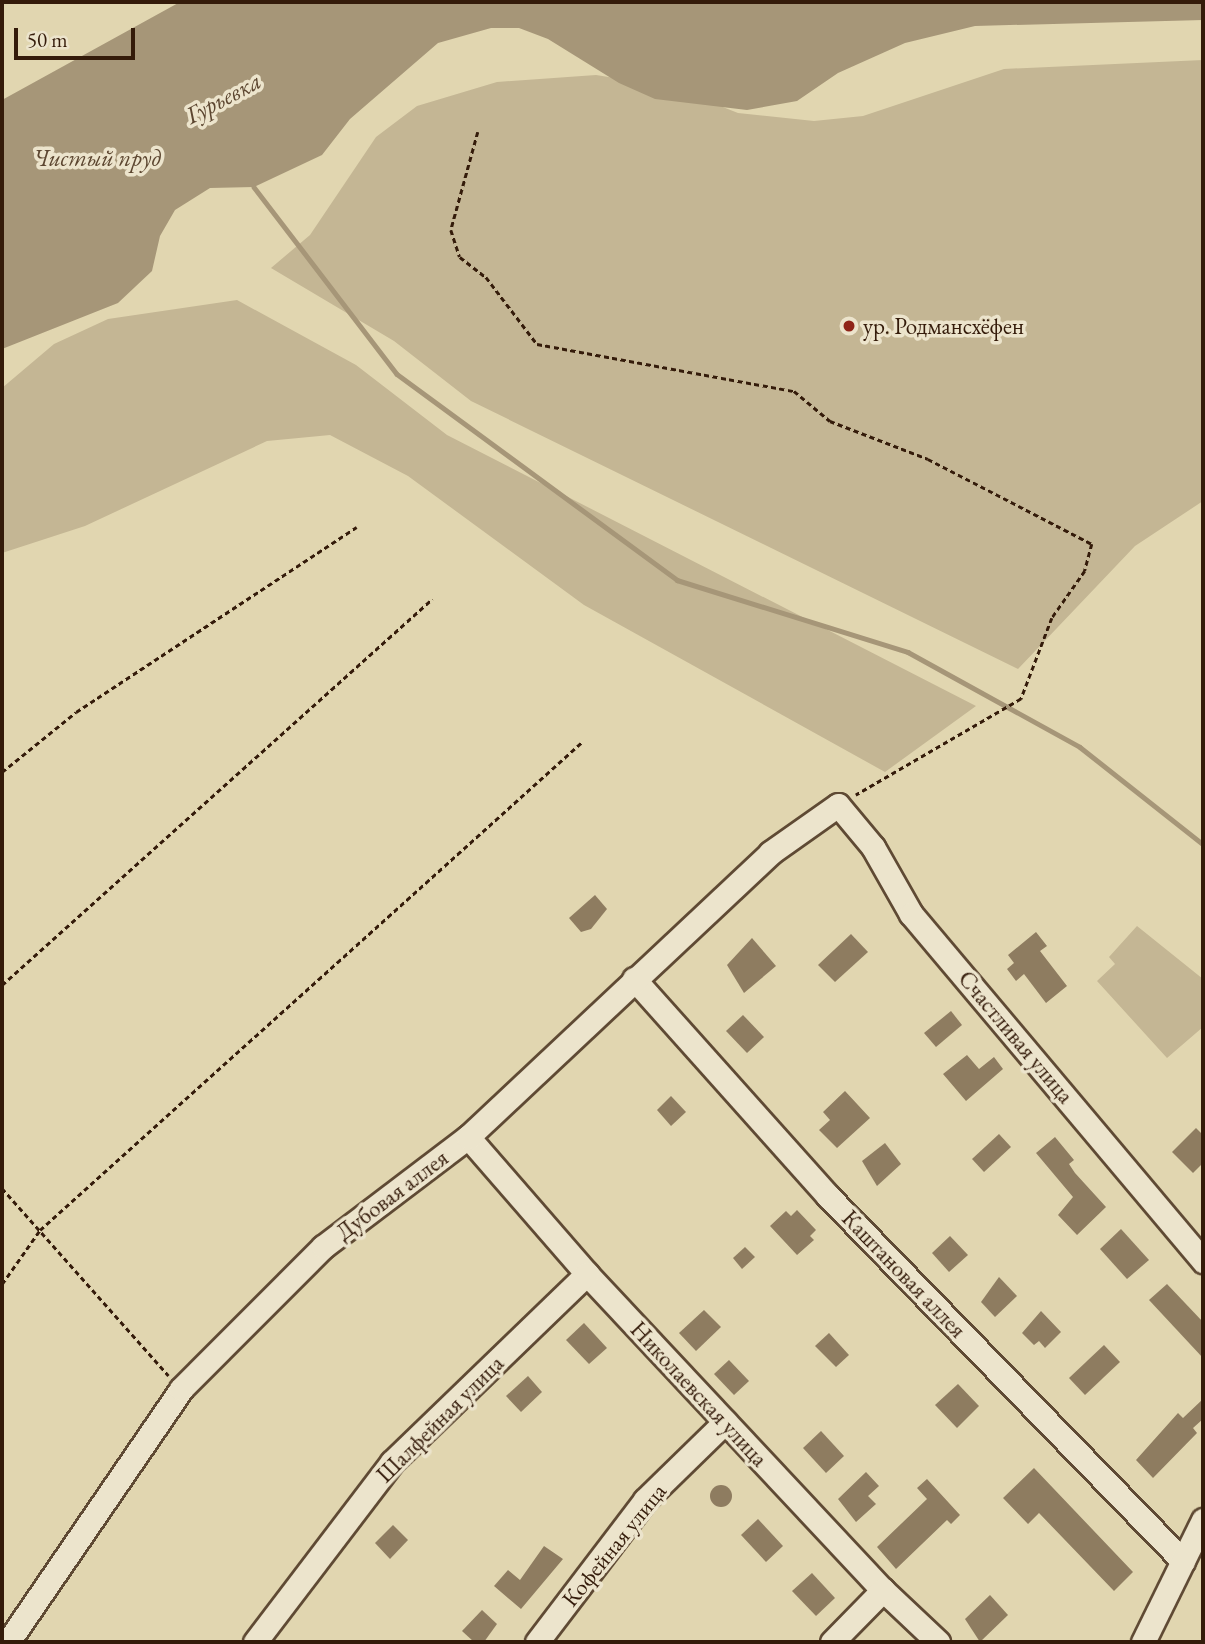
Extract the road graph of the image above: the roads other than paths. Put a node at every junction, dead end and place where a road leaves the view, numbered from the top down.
1 (838, 805) joint
2 (634, 979) junction
3 (468, 1137) junction
4 (1203, 1261) edge
5 (587, 1274) junction
6 (725, 1422) junction
7 (1203, 1520) edge
8 (1183, 1561) junction
9 (883, 1590) junction
10 (8, 1642) edge
11 (255, 1642) edge
12 (537, 1642) edge
13 (832, 1642) edge
14 (938, 1642) edge
15 (1143, 1642) edge

1 - 2 street, Дубовая аллея
1 - 4 street, Счастливая улица
2 - 3 street, Дубовая аллея
2 - 8 street, Каштановая аллея
3 - 5 street, Николаевская улица
3 - 10 street, Дубовая аллея
5 - 6 street, Николаевская улица
5 - 11 street, Шалфейная улица
6 - 9 street, Николаевская улица
6 - 12 street, Кофейная улица
7 - 8 street
8 - 15 street
9 - 13 street
9 - 14 street, Николаевская улица

